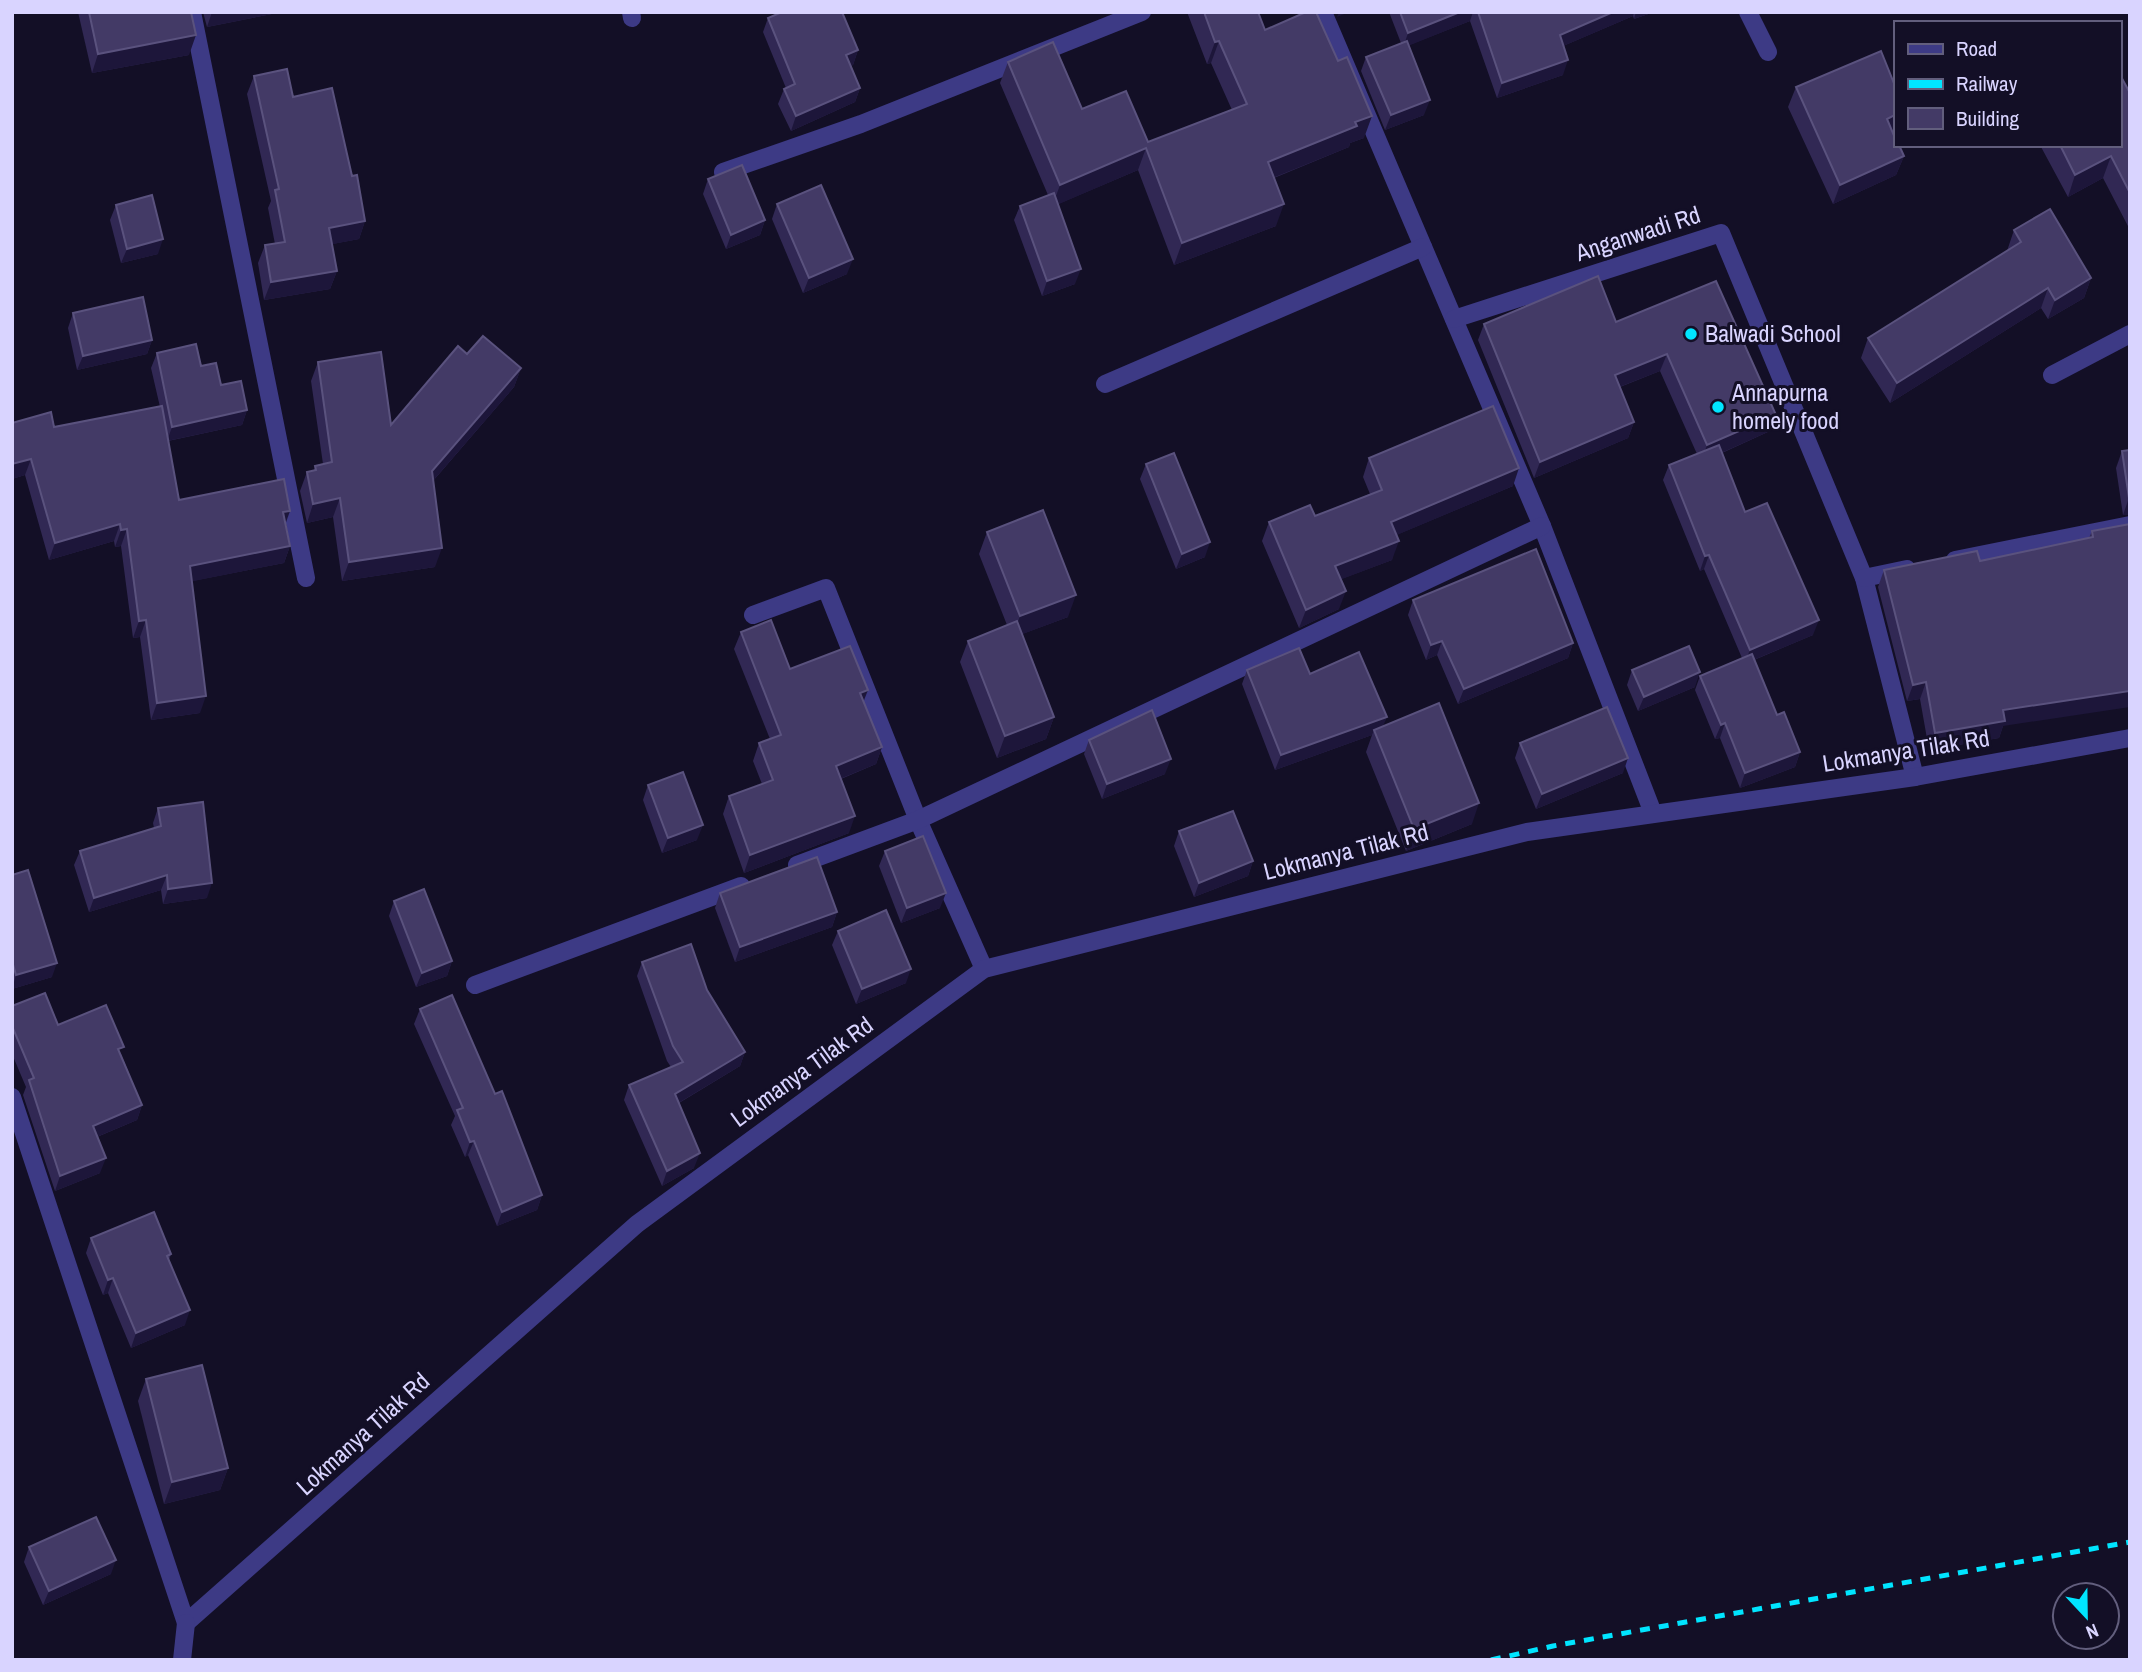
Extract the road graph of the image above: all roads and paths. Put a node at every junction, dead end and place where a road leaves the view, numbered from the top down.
1 (192, 12) edge
2 (1142, 12) edge
3 (1323, 12) edge
4 (1748, 12) edge
5 (1768, 52) dead end
6 (723, 172) edge
7 (1423, 247) junction
8 (1454, 319) junction
9 (2130, 334) edge
10 (2052, 375) dead end
11 (1105, 384) dead end
12 (2130, 525) edge
13 (1542, 526) junction
14 (306, 578) dead end
15 (1864, 578) junction
16 (753, 615) dead end
17 (2130, 738) edge
18 (1915, 777) junction
19 (1653, 813) junction
20 (918, 820) junction
21 (984, 969) junction
22 (475, 985) dead end
23 (12, 1097) edge
24 (187, 1623) junction
25 (182, 1660) edge

1 - 14 street
2 - 6 street
3 - 7 street
4 - 5 street
7 - 8 street
7 - 11 street
8 - 13 street
8 - 15 street, Anganwadi Rd
9 - 10 street
12 - 15 street
13 - 19 street
13 - 20 street
15 - 18 street, Anganwadi Rd
16 - 20 street
17 - 18 street, Lokmanya Tilak Rd
18 - 19 street, Lokmanya Tilak Rd
19 - 21 street, Lokmanya Tilak Rd
20 - 21 street
20 - 22 street
21 - 24 street, Lokmanya Tilak Rd
23 - 24 street
24 - 25 street

